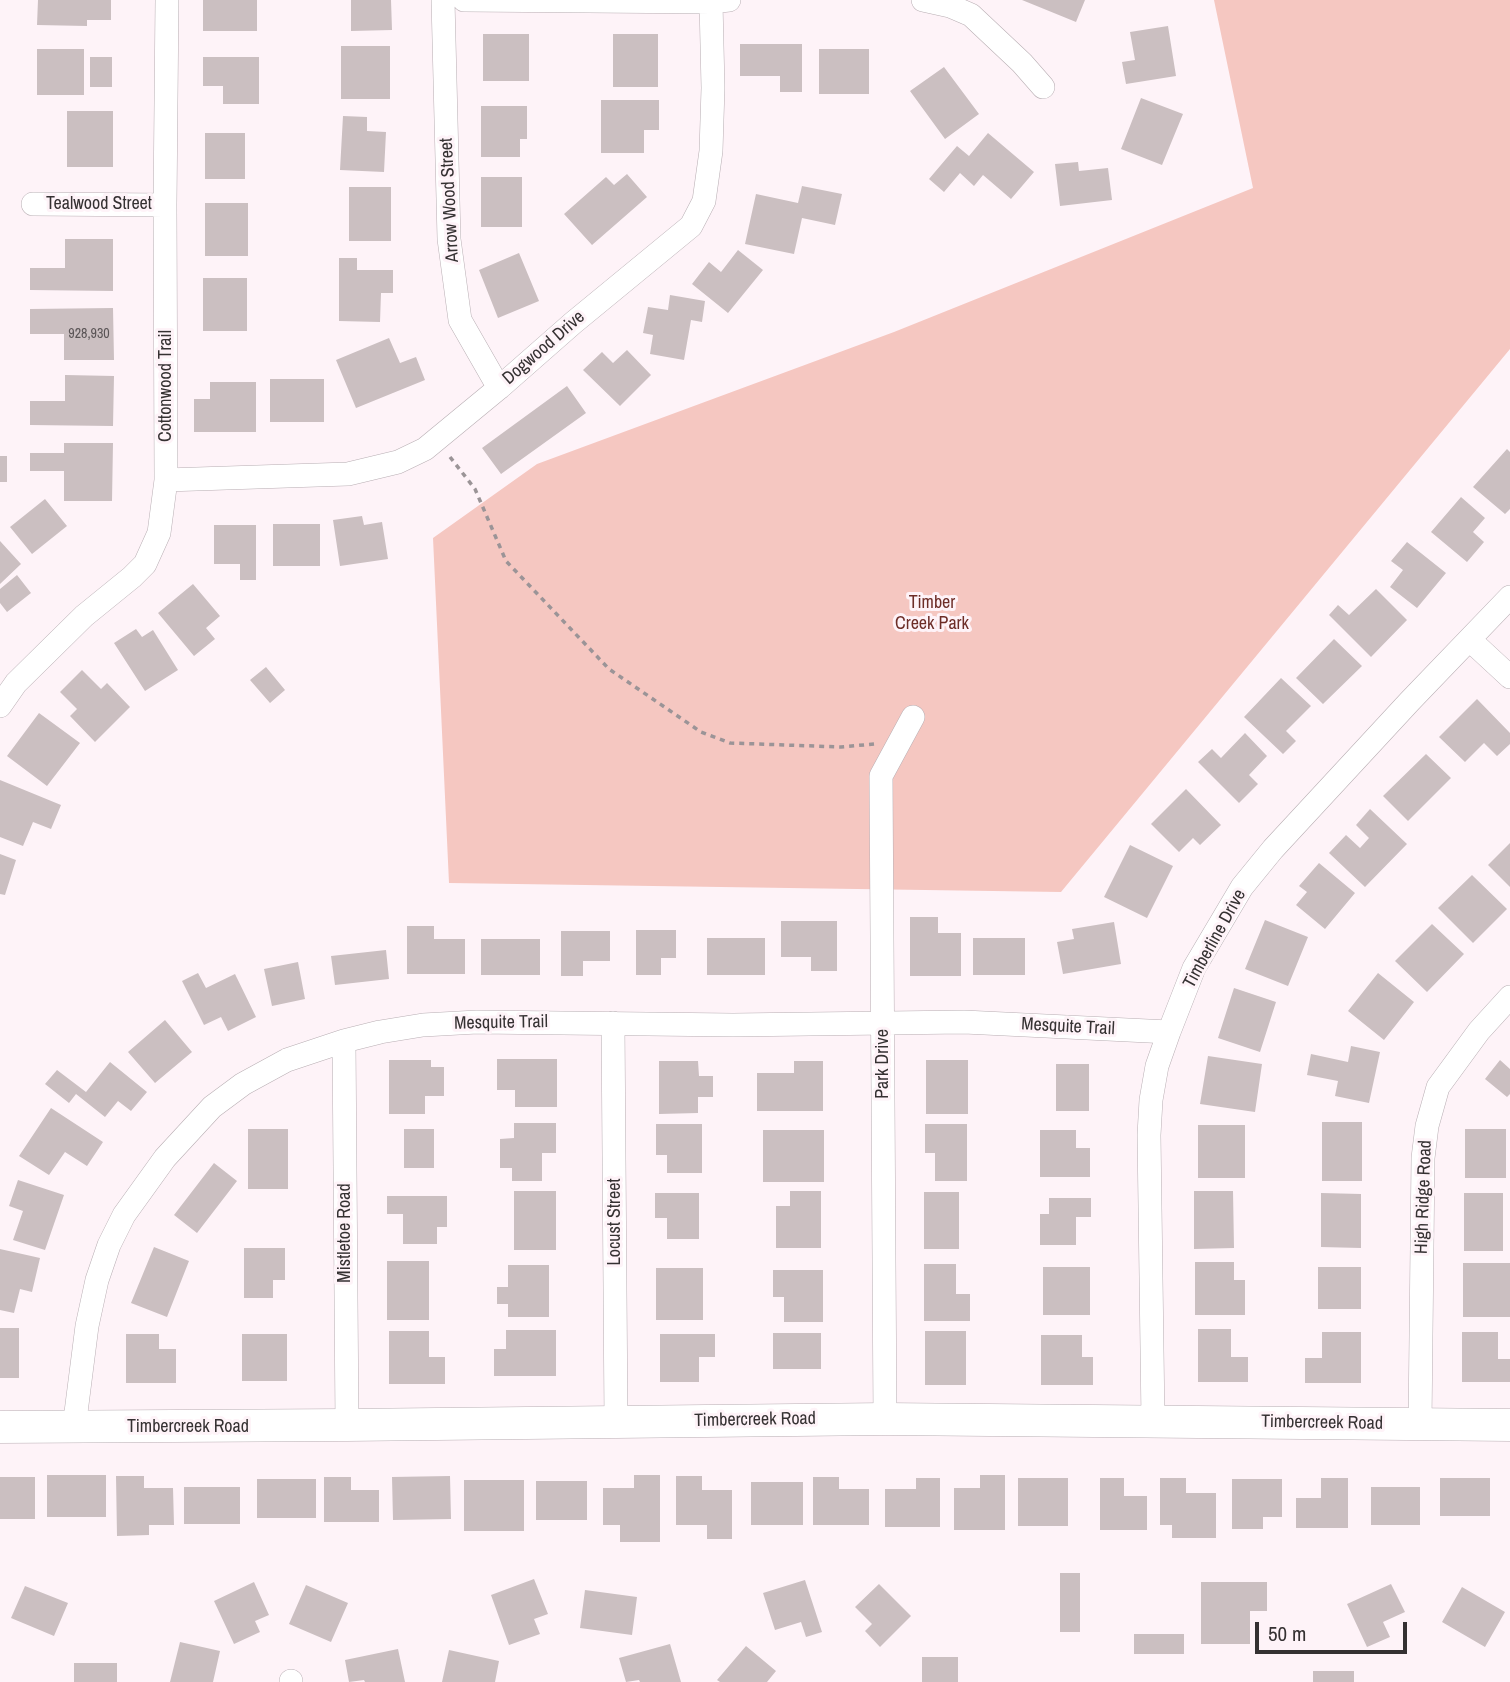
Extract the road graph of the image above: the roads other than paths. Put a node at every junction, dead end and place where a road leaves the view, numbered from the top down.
1 (167, 0) edge
2 (443, 0) edge
3 (464, 0) edge
4 (923, 0) edge
5 (720, 1) edge
6 (1042, 87) dead end
7 (33, 204) dead end
8 (165, 205) junction
9 (499, 388) junction
10 (166, 480) junction
11 (1510, 597) edge
12 (1470, 640) junction
13 (1510, 677) edge
14 (0, 706) edge
15 (913, 717) dead end
16 (1510, 997) edge
17 (613, 1023) junction
18 (882, 1024) junction
19 (1168, 1031) junction
20 (344, 1041) junction
21 (885, 1419) junction
22 (1153, 1420) junction
23 (616, 1421) junction
24 (1420, 1424) junction
25 (346, 1425) junction
26 (1510, 1425) edge
27 (0, 1427) edge
28 (75, 1428) junction

1 - 8 street, Cottonwood Trail
2 - 9 street, Arrow Wood Street
3 - 5 street
4 - 6 street
5 - 9 street, Dogwood Drive
7 - 8 street, Tealwood Street
8 - 10 street, Cottonwood Trail
9 - 10 street, Dogwood Drive
10 - 14 street, Cottonwood Trail
11 - 12 street, Timberline Drive
12 - 13 street
12 - 19 street, Timberline Drive
15 - 18 street, Park Drive
16 - 24 street, High Ridge Road
17 - 18 street, Mesquite Trail
17 - 20 street, Mesquite Trail
17 - 23 street, Locust Street
18 - 19 street, Mesquite Trail
18 - 21 street, Park Drive
19 - 22 street, Timberline Drive
20 - 25 street, Mistletoe Road
20 - 28 street, Mesquite Trail
21 - 22 street, Timbercreek Road
21 - 23 street, Timbercreek Road
22 - 24 street, Timbercreek Road
23 - 25 street, Timbercreek Road
24 - 26 street, Timbercreek Road
25 - 28 street, Timbercreek Road
27 - 28 street, Timbercreek Road

